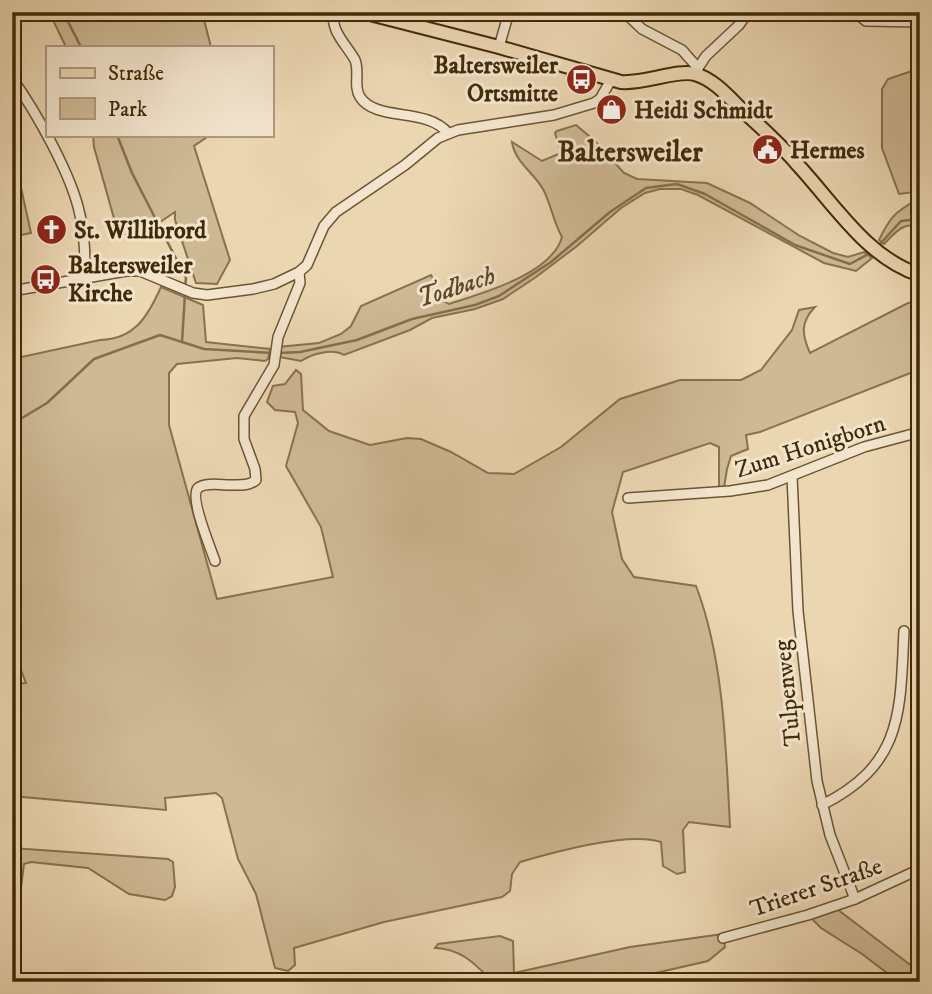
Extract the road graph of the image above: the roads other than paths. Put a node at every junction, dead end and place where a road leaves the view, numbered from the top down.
1 (334, 12) edge
2 (362, 12) edge
3 (509, 12) edge
4 (624, 12) edge
5 (748, 12) edge
6 (855, 12) edge
7 (920, 22) edge
8 (499, 47) junction
9 (696, 70) junction
10 (12, 78) edge
11 (611, 80) junction
12 (46, 133) edge
13 (448, 133) junction
14 (47, 136) edge
15 (299, 272) junction
16 (920, 275) edge
17 (85, 280) junction
18 (12, 291) edge
19 (920, 432) edge
20 (792, 476) junction
21 (628, 498) dead end
22 (215, 561) dead end
23 (904, 631) dead end
24 (822, 805) junction
25 (920, 869) edge
26 (855, 899) junction
27 (723, 938) dead end

1 - 13 street
2 - 8 main road
3 - 8 street
4 - 9 street
5 - 9 street
6 - 7 street
8 - 11 main road
9 - 11 main road
9 - 16 main road
10 - 12 street
11 - 13 street
13 - 15 street
14 - 17 street
15 - 17 street
15 - 22 street
17 - 18 street
19 - 20 street, Zum Honigborn
20 - 21 street, Zum Honigborn
20 - 24 street, Tulpenweg
23 - 24 street
24 - 26 street, Tulpenweg
25 - 26 street, Trierer Straße
26 - 27 street, Trierer Straße

